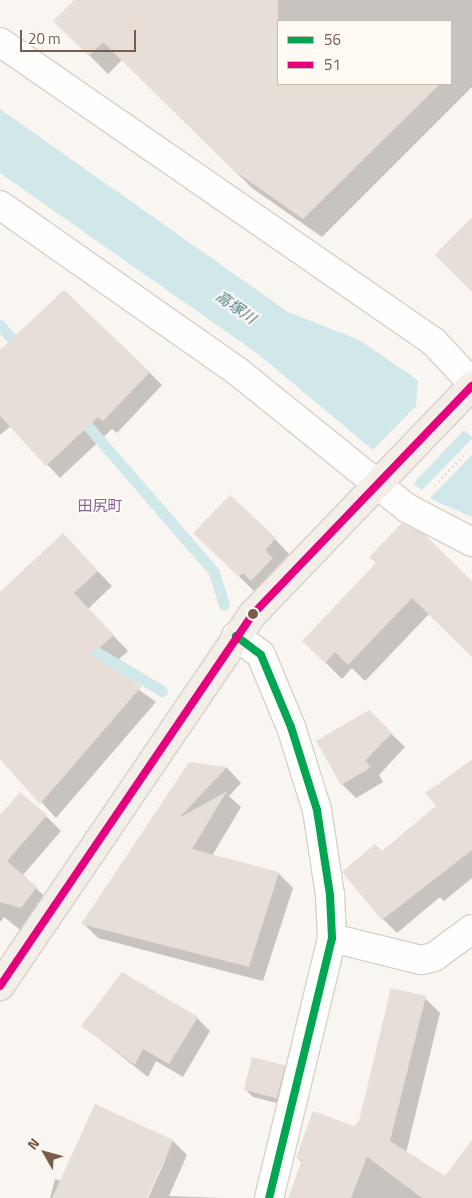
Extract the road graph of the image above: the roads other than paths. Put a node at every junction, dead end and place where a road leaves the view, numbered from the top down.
1 (0, 42) edge
2 (0, 205) edge
3 (466, 391) edge
4 (383, 477) junction
5 (472, 542) edge
6 (236, 636) junction
7 (472, 929) edge
8 (332, 938) junction
9 (0, 986) edge
10 (269, 1198) edge

1 - 3 street
2 - 4 street
3 - 4 main road
4 - 5 street
4 - 6 main road
6 - 8 street
6 - 9 main road
7 - 8 street
8 - 10 street

